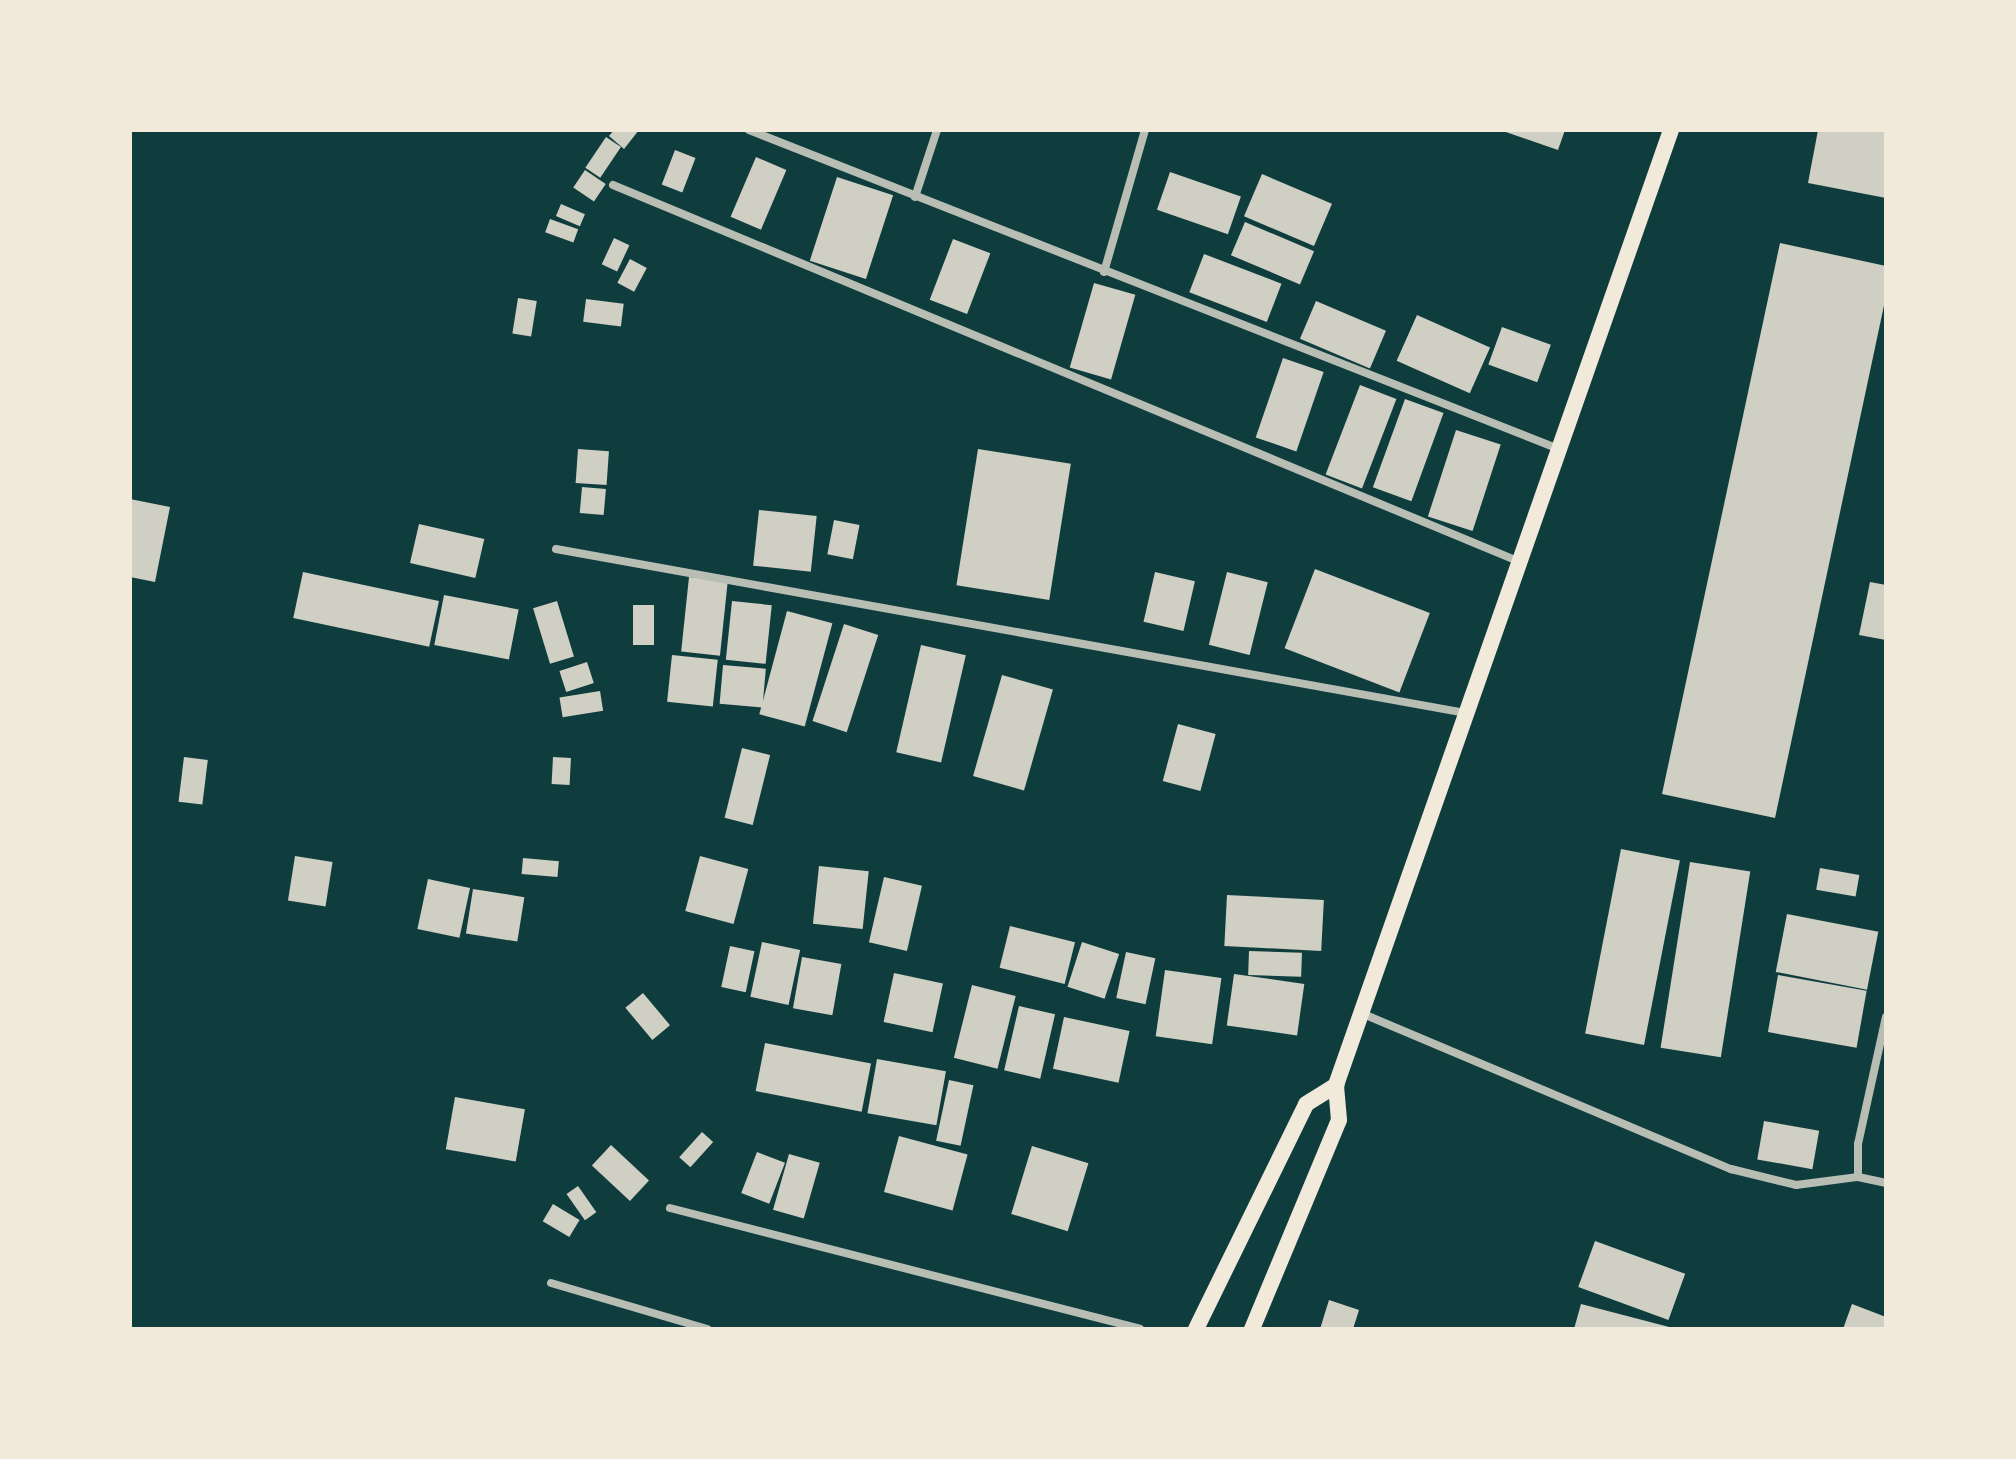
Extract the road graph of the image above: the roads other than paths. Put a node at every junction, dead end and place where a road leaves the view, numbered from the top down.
1 (749, 130) edge
2 (937, 130) edge
3 (1145, 130) edge
4 (1671, 130) edge
5 (613, 185) dead end
6 (915, 197) junction
7 (1104, 272) junction
8 (1559, 449) junction
9 (556, 549) dead end
10 (1520, 562) junction
11 (1466, 713) junction
12 (1361, 1013) junction
13 (1886, 1017) edge
14 (1336, 1085) junction
15 (1858, 1177) junction
16 (1886, 1183) edge
17 (670, 1208) dead end
18 (551, 1283) dead end
19 (707, 1329) edge
20 (1140, 1329) edge
21 (1196, 1329) edge
22 (1252, 1329) edge

1 - 6 street
2 - 6 street
3 - 7 street
4 - 8 main road
5 - 10 street
6 - 7 street
7 - 8 street
8 - 10 main road
9 - 11 street
10 - 11 main road
11 - 12 main road
12 - 14 main road
12 - 15 street
13 - 15 street
14 - 21 main road
14 - 22 main road
15 - 16 street
17 - 20 street
18 - 19 street

